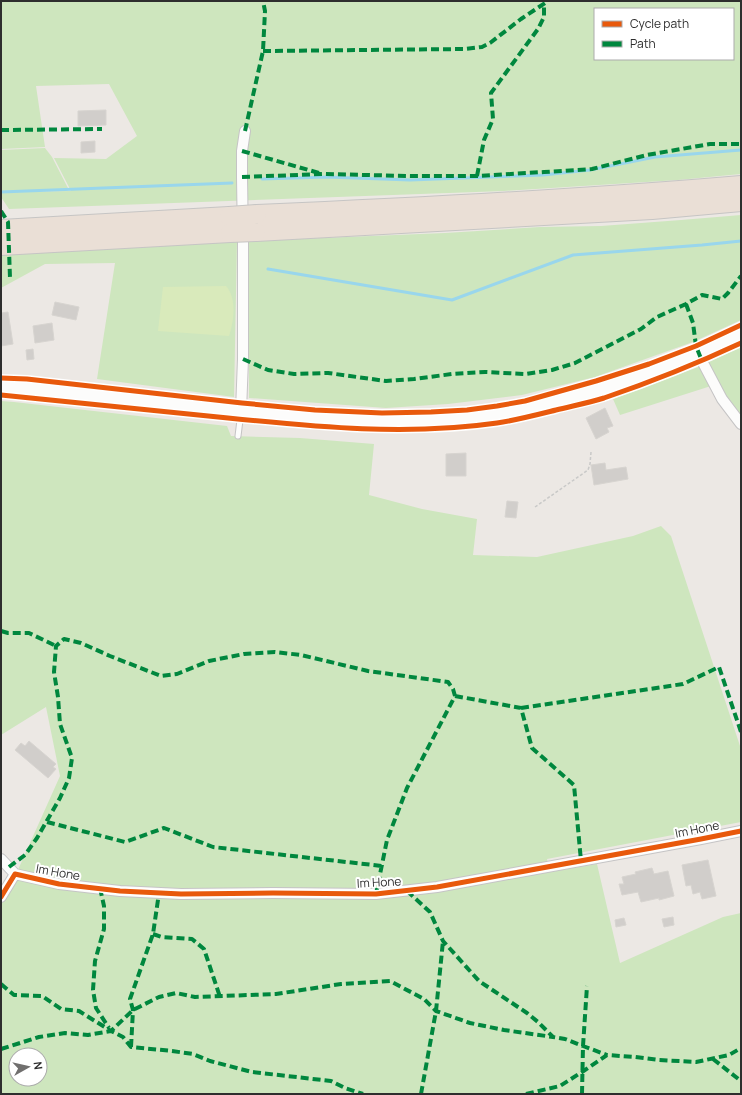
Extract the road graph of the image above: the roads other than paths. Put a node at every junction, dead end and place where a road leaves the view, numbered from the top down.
1 (245, 131) dead end
2 (741, 185) edge
3 (741, 202) edge
4 (229, 225) junction
5 (1, 229) edge
6 (21, 236) junction
7 (1, 246) edge
8 (741, 334) edge
9 (702, 361) dead end
10 (1, 387) edge
11 (241, 411) junction
12 (741, 424) edge
13 (238, 436) dead end
14 (741, 831) edge
15 (1, 859) edge
16 (15, 874) junction
17 (1, 898) edge

1 - 11 street
2 - 4 highway, bridge
3 - 4 highway, bridge
4 - 6 highway
5 - 6 highway
6 - 7 highway
8 - 11 street
9 - 12 street
10 - 11 street
11 - 13 lane
14 - 16 street, Im Hone
15 - 16 street
16 - 17 street

